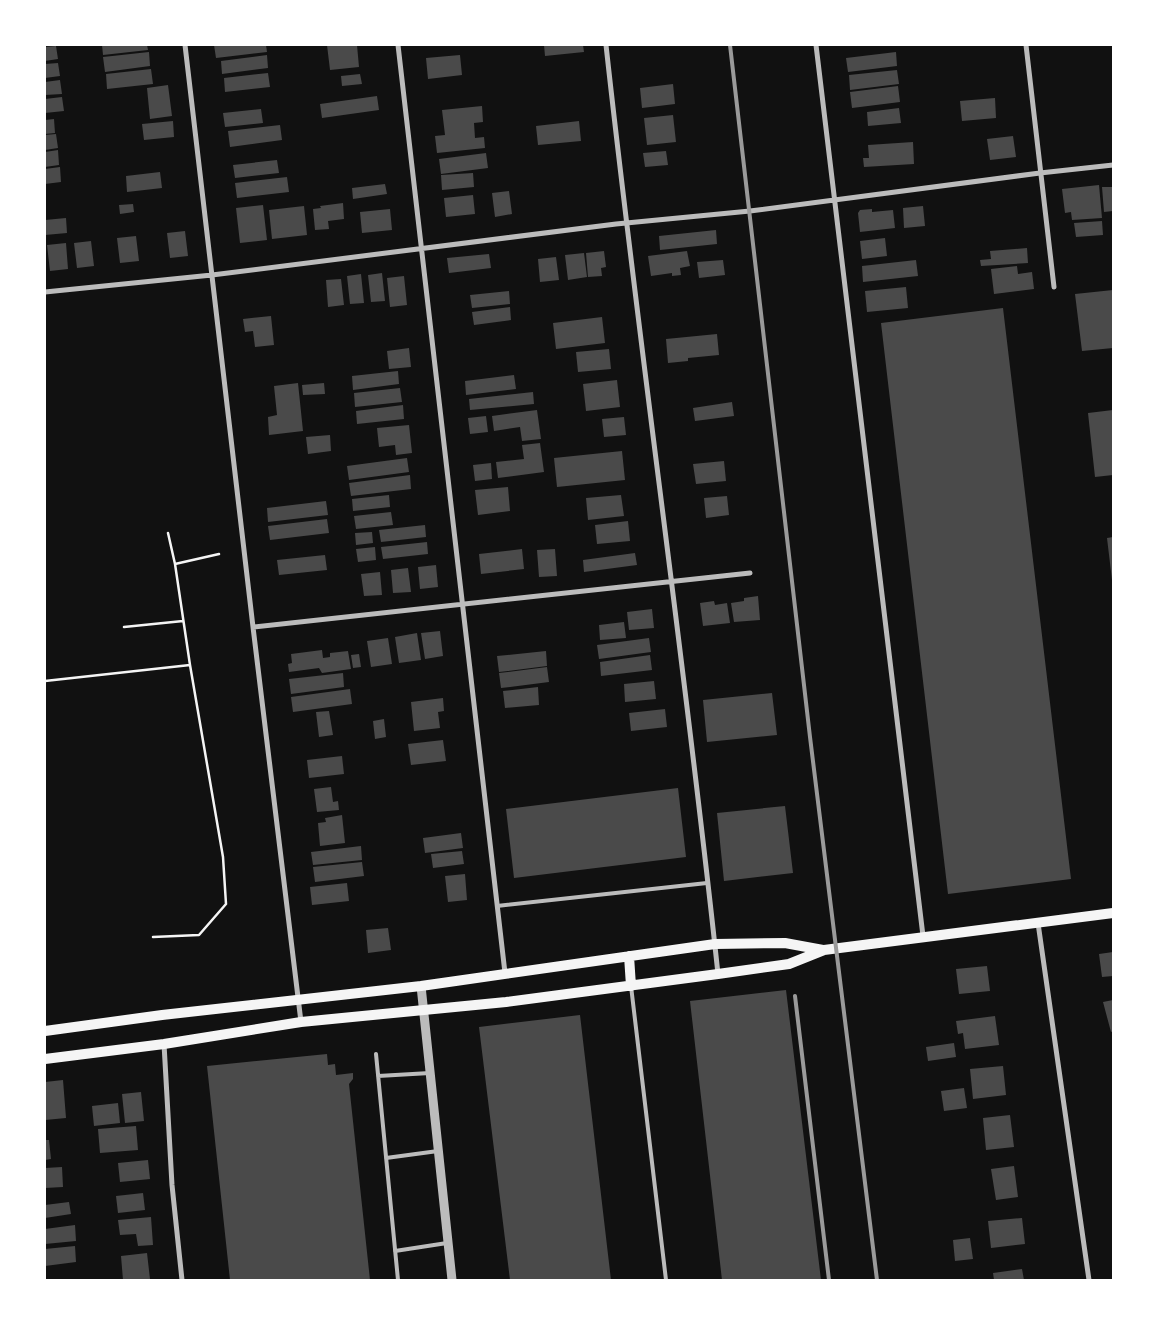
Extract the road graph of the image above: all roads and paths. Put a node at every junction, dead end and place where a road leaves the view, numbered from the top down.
1 (185, 45) edge
2 (398, 45) edge
3 (606, 45) edge
4 (816, 45) edge
5 (1026, 45) edge
6 (1113, 165) edge
7 (1040, 173) junction
8 (834, 200) junction
9 (626, 224) junction
10 (421, 249) junction
11 (212, 275) junction
12 (1054, 287) dead end
13 (45, 292) edge
14 (168, 533) dead end
15 (219, 554) dead end
16 (175, 564) junction
17 (750, 574) dead end
18 (672, 582) junction
19 (462, 606) junction
20 (183, 621) junction
21 (124, 627) dead end
22 (253, 628) junction
23 (190, 665) junction
24 (45, 681) edge
25 (707, 883) junction
26 (497, 906) junction
27 (1113, 912) edge
28 (1038, 923) junction
29 (923, 936) junction
30 (152, 937) dead end
31 (714, 944) junction
32 (824, 950) junction
33 (629, 956) junction
34 (505, 973) junction
35 (718, 974) junction
36 (420, 986) junction
37 (631, 986) junction
38 (298, 1000) junction
39 (423, 1010) junction
40 (301, 1022) junction
41 (45, 1031) edge
42 (164, 1044) junction
43 (376, 1054) dead end
44 (45, 1059) edge
45 (430, 1073) junction
46 (378, 1076) junction
47 (438, 1151) junction
48 (386, 1158) junction
49 (448, 1242) junction
50 (395, 1251) junction
51 (182, 1280) edge
52 (398, 1280) edge
53 (452, 1280) edge
54 (666, 1280) edge
55 (1089, 1280) edge

1 - 11 street
2 - 10 street
3 - 9 street
4 - 8 street
5 - 7 street
6 - 7 street
7 - 8 street
7 - 12 street
8 - 9 street
8 - 29 street
9 - 10 street
9 - 18 street
10 - 11 street
10 - 19 street
11 - 13 street
11 - 22 street
14 - 16 path
15 - 16 path
16 - 20 path
17 - 18 street
18 - 19 street
18 - 25 street
19 - 22 street
19 - 26 street
20 - 21 path
20 - 23 path
22 - 38 street
23 - 24 path
23 - 30 path
25 - 26 lane
25 - 31 street
26 - 34 street
27 - 28 main road
28 - 29 main road
28 - 55 street
29 - 32 main road
31 - 32 main road
31 - 33 main road
31 - 35 street
32 - 35 main road
33 - 34 main road
33 - 37 main road
34 - 36 main road
35 - 37 main road
36 - 38 main road
36 - 39 street
37 - 39 main road
37 - 54 lane
38 - 40 street
38 - 41 main road
39 - 40 main road
39 - 45 street
40 - 42 main road
42 - 44 main road
42 - 51 street
43 - 46 lane
45 - 46 lane
45 - 47 street
46 - 48 lane
47 - 48 lane
47 - 49 street
48 - 50 lane
49 - 50 lane
49 - 53 street
50 - 52 lane

